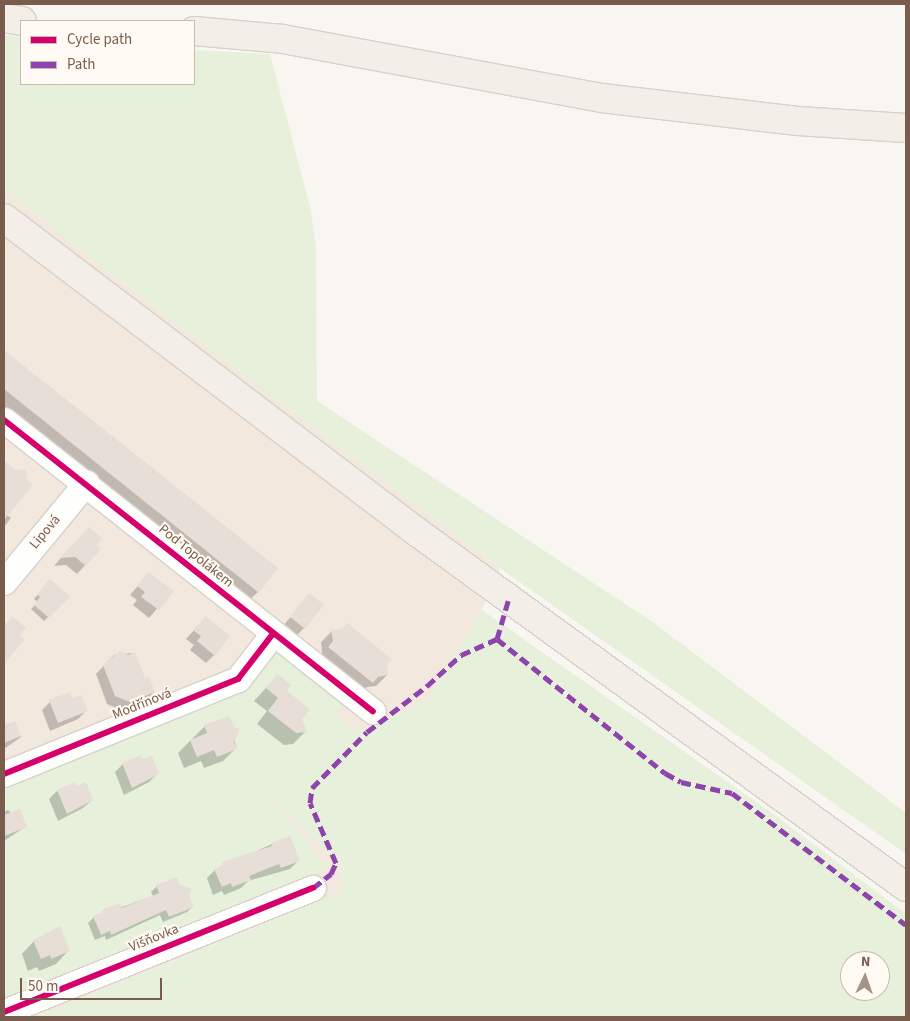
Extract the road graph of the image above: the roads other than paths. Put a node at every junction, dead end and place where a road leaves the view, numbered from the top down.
1 (4, 18) edge
2 (20, 21) edge
3 (195, 31) edge
4 (906, 128) edge
5 (4, 218) edge
6 (4, 420) edge
7 (86, 483) junction
8 (4, 582) edge
9 (272, 634) junction
10 (373, 711) dead end
11 (4, 774) edge
12 (906, 887) edge
13 (313, 888) dead end
14 (4, 1012) edge

1 - 2 main road
3 - 4 main road
5 - 12 main road
6 - 7 street, Pod Topolákem
7 - 8 street, Lipová
7 - 9 street, Pod Topolákem
9 - 10 street, Pod Topolákem
9 - 11 street, Modřínová
13 - 14 street, Višňovka

